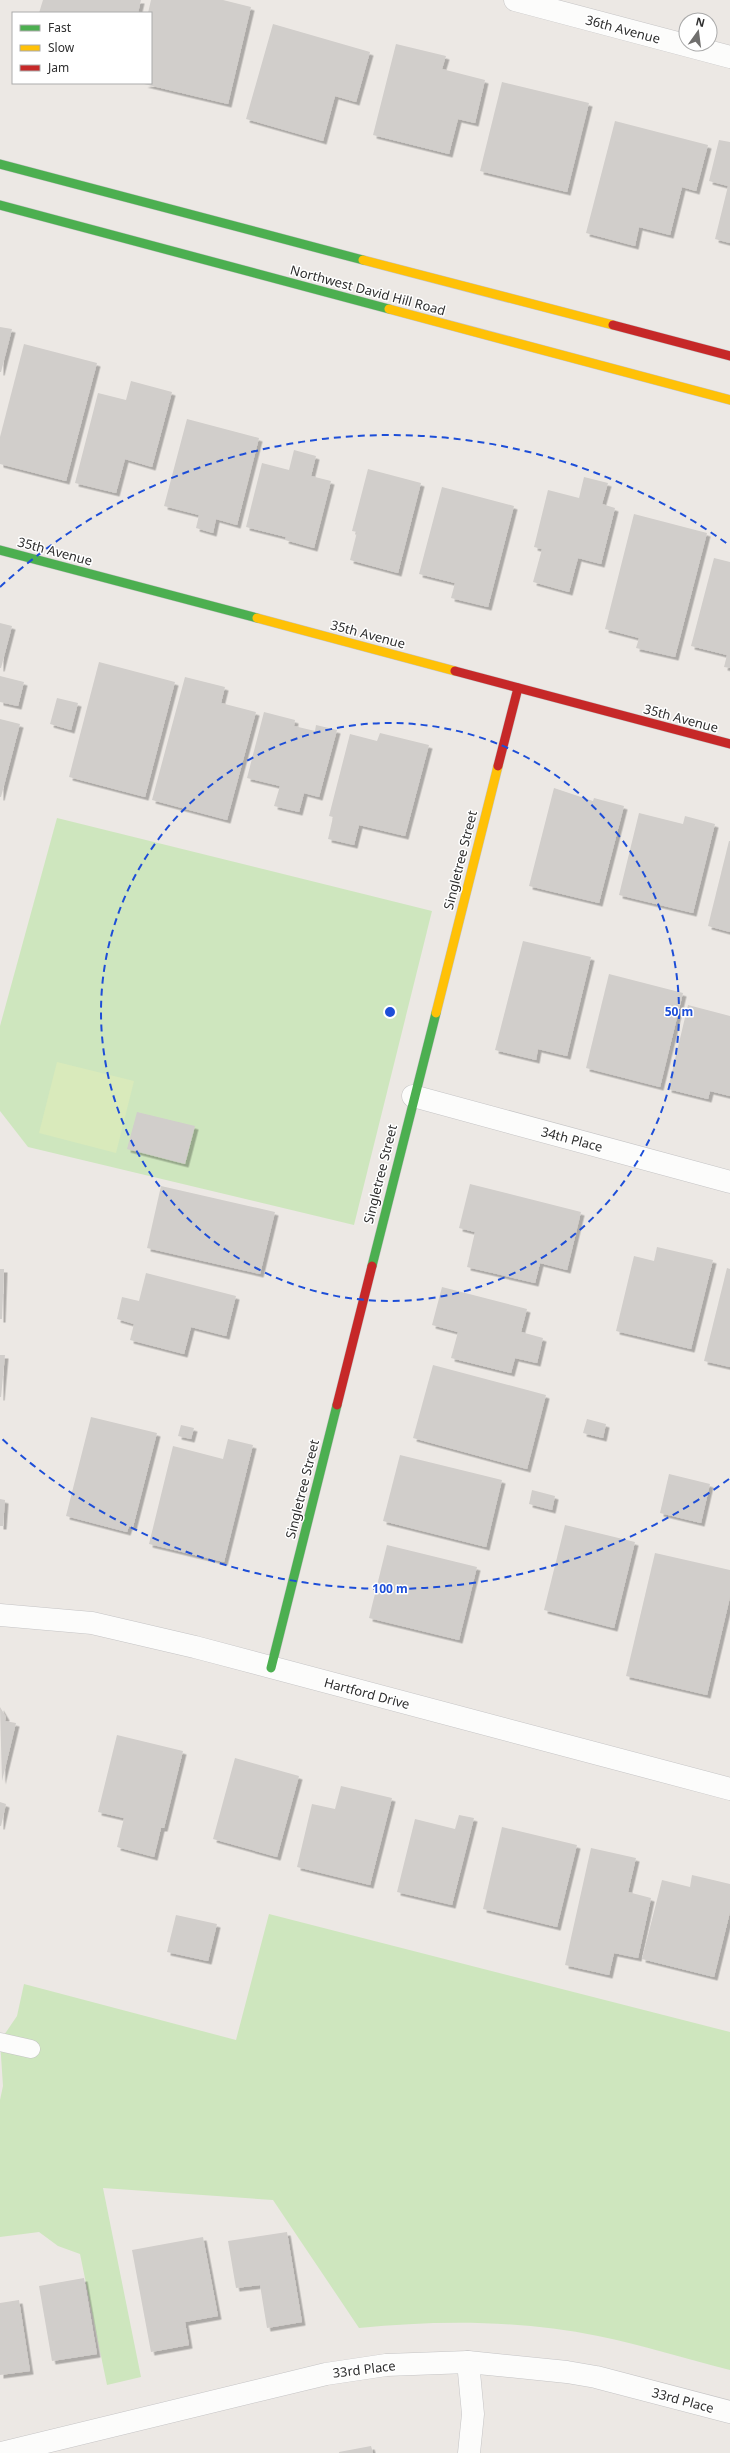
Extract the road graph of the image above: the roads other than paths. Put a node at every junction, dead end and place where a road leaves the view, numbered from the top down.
1 (515, 0) edge
2 (730, 57) edge
3 (0, 164) edge
4 (0, 205) edge
5 (730, 356) edge
6 (730, 400) edge
7 (0, 550) edge
8 (518, 688) junction
9 (730, 744) edge
10 (413, 1096) junction
11 (730, 1182) edge
12 (0, 1615) edge
13 (271, 1668) junction
14 (730, 1789) edge
15 (0, 2042) edge
16 (31, 2049) dead end
17 (468, 2362) junction
18 (730, 2412) edge
19 (1, 2453) edge
20 (469, 2453) edge

1 - 2 street, 36th Avenue
3 - 5 street
4 - 6 street, Northwest David Hill Road
7 - 8 street, 35th Avenue
8 - 9 street, 35th Avenue
8 - 10 street, Singletree Street
10 - 11 street, 34th Place
10 - 13 street, Singletree Street
12 - 13 street, Hartford Drive
13 - 14 street, Hartford Drive
15 - 16 lane
17 - 18 street, 33rd Place
17 - 19 street, 33rd Place
17 - 20 street

